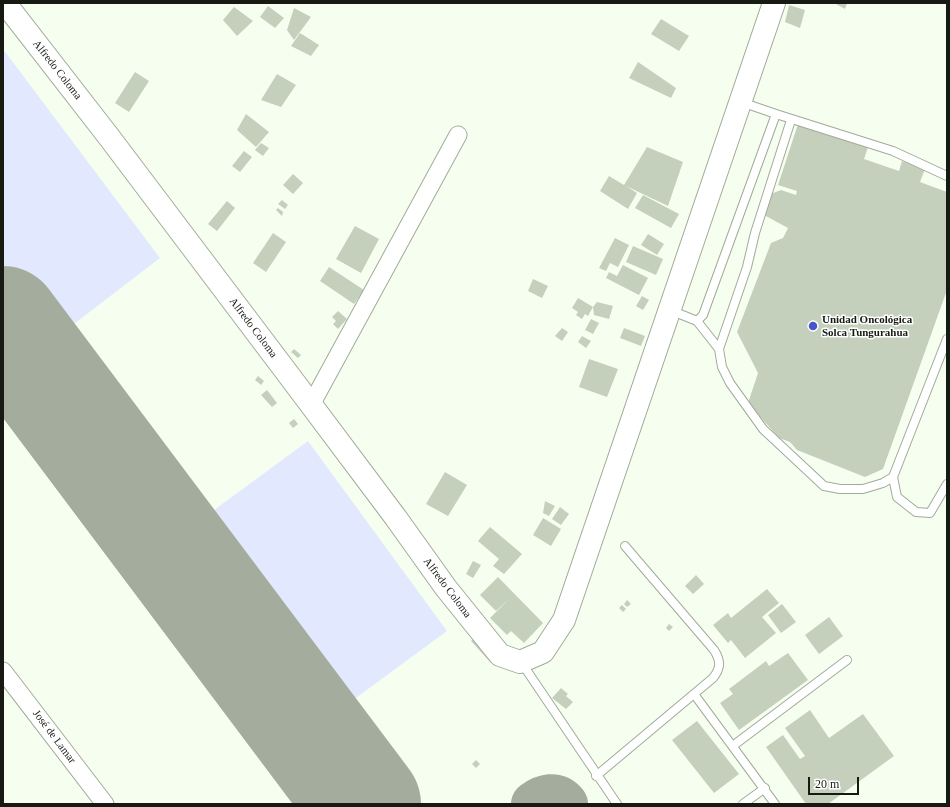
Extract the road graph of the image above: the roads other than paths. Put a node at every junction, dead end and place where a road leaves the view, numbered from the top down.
1 (5, 3) edge
2 (770, 4) edge
3 (739, 101) junction
4 (776, 114) junction
5 (791, 120) junction
6 (458, 135) dead end
7 (947, 176) edge
8 (669, 310) junction
9 (697, 321) junction
10 (947, 339) edge
11 (719, 349) junction
12 (311, 405) junction
13 (892, 476) junction
14 (947, 484) edge
15 (625, 546) dead end
16 (847, 660) dead end
17 (520, 662) junction
18 (3, 671) edge
19 (694, 694) junction
20 (734, 745) junction
21 (596, 776) junction
22 (765, 788) junction
23 (105, 804) edge
24 (617, 804) edge
25 (743, 804) edge
26 (775, 804) edge

1 - 12 street, Alfredo Coloma
2 - 3 street
3 - 4 lane
3 - 8 street
4 - 5 lane
4 - 9 lane
5 - 7 lane
5 - 11 lane
6 - 12 street
8 - 9 lane
8 - 17 street
9 - 11 lane
10 - 13 lane
11 - 13 lane
12 - 17 street, Alfredo Coloma
13 - 14 lane
15 - 19 lane
16 - 20 lane
17 - 21 lane
18 - 23 street, José de Lamar
19 - 20 lane
19 - 21 lane
20 - 22 lane
21 - 24 lane
22 - 25 lane
22 - 26 lane

